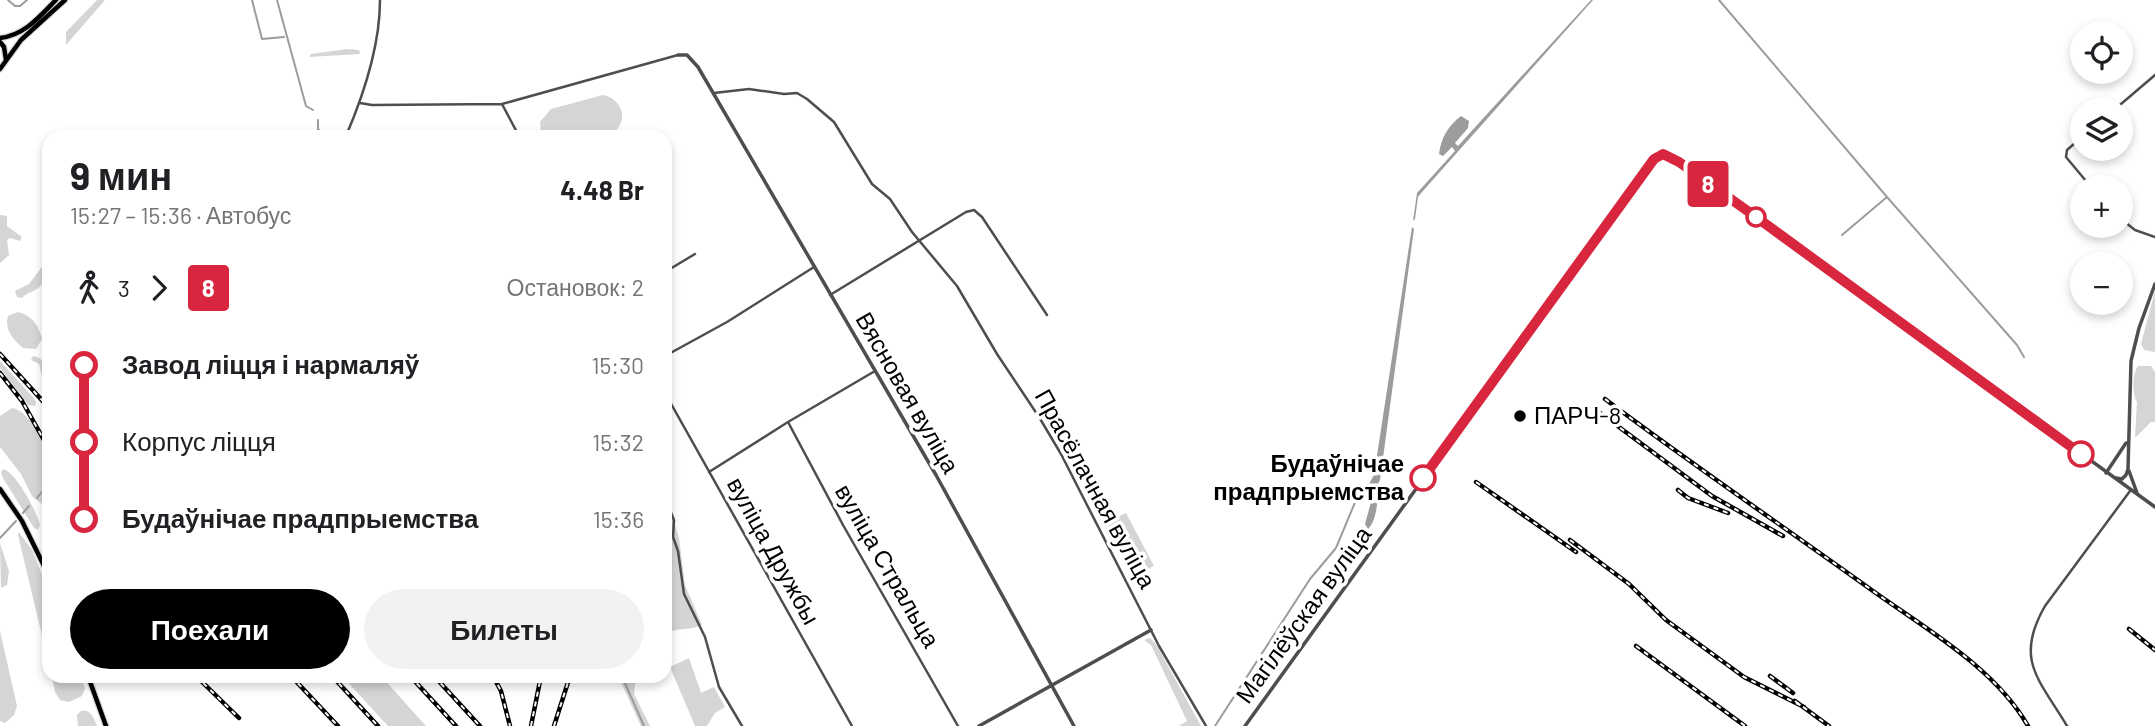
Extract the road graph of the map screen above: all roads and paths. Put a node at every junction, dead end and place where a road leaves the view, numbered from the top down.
1 (56, 0) edge
2 (65, 0) edge
3 (380, 0) edge
4 (0, 40) edge
5 (678, 55) joint
6 (5, 61) junction
7 (0, 69) edge
8 (2155, 75) edge
9 (713, 94) junction
10 (2128, 98) edge
11 (360, 103) junction
12 (502, 104) junction
13 (349, 130) edge
14 (516, 130) edge
15 (2070, 147) edge
16 (2081, 175) edge
17 (2133, 228) edge
18 (2155, 237) edge
19 (920, 240) junction
20 (695, 254) dead end
21 (814, 267) junction
22 (672, 268) edge
23 (2155, 284) edge
24 (830, 295) junction
25 (1047, 315) dead end
26 (672, 352) edge
27 (875, 372) junction
28 (672, 406) edge
29 (788, 422) junction
30 (2128, 437) junction
31 (2114, 462) junction
32 (2128, 466) junction
33 (709, 472) junction
34 (2106, 472) junction
35 (2114, 478) junction
36 (0, 489) edge
37 (2130, 490) junction
38 (2138, 495) junction
39 (2155, 507) edge
40 (672, 515) edge
41 (42, 562) edge
42 (1151, 630) junction
43 (91, 683) edge
44 (1052, 685) junction
45 (106, 726) edge
46 (742, 726) edge
47 (852, 726) edge
48 (958, 726) edge
49 (979, 726) edge
50 (1074, 726) edge
51 (1206, 726) edge
52 (1245, 726) edge
53 (2067, 726) edge

1 - 4 main road
2 - 6 main road
3 - 11 street
4 - 6 main road
5 - 9 street, Вясновая вуліца
5 - 12 street
6 - 7 main road
8 - 10 street
9 - 19 street, Прасёлачная вуліца
9 - 21 street, Вясновая вуліца
11 - 12 street
11 - 13 street
12 - 14 street
15 - 16 street
17 - 18 street
19 - 24 street
19 - 25 street
19 - 42 street, Прасёлачная вуліца
20 - 22 street
21 - 24 street, Вясновая вуліца
21 - 26 street
23 - 30 street
24 - 27 street, Вясновая вуліца
27 - 29 street
27 - 44 street, Вясновая вуліца
28 - 33 street, вуліца Дружбы
29 - 33 street
29 - 48 street, вуліца Стральца
30 - 31 street
30 - 32 street
31 - 32 street
31 - 34 street
32 - 35 street
32 - 38 street
33 - 47 street, вуліца Дружбы
34 - 35 street, Магілёўская вуліца
34 - 52 street, Магілёўская вуліца
35 - 37 street, Магілёўская вуліца
36 - 41 main road
37 - 38 street, Магілёўская вуліца
37 - 53 street
38 - 39 street, Магілёўская вуліца
40 - 46 street
42 - 44 street
42 - 51 street, Прасёлачная вуліца
43 - 45 main road
44 - 49 street
44 - 50 street, Вясновая вуліца

